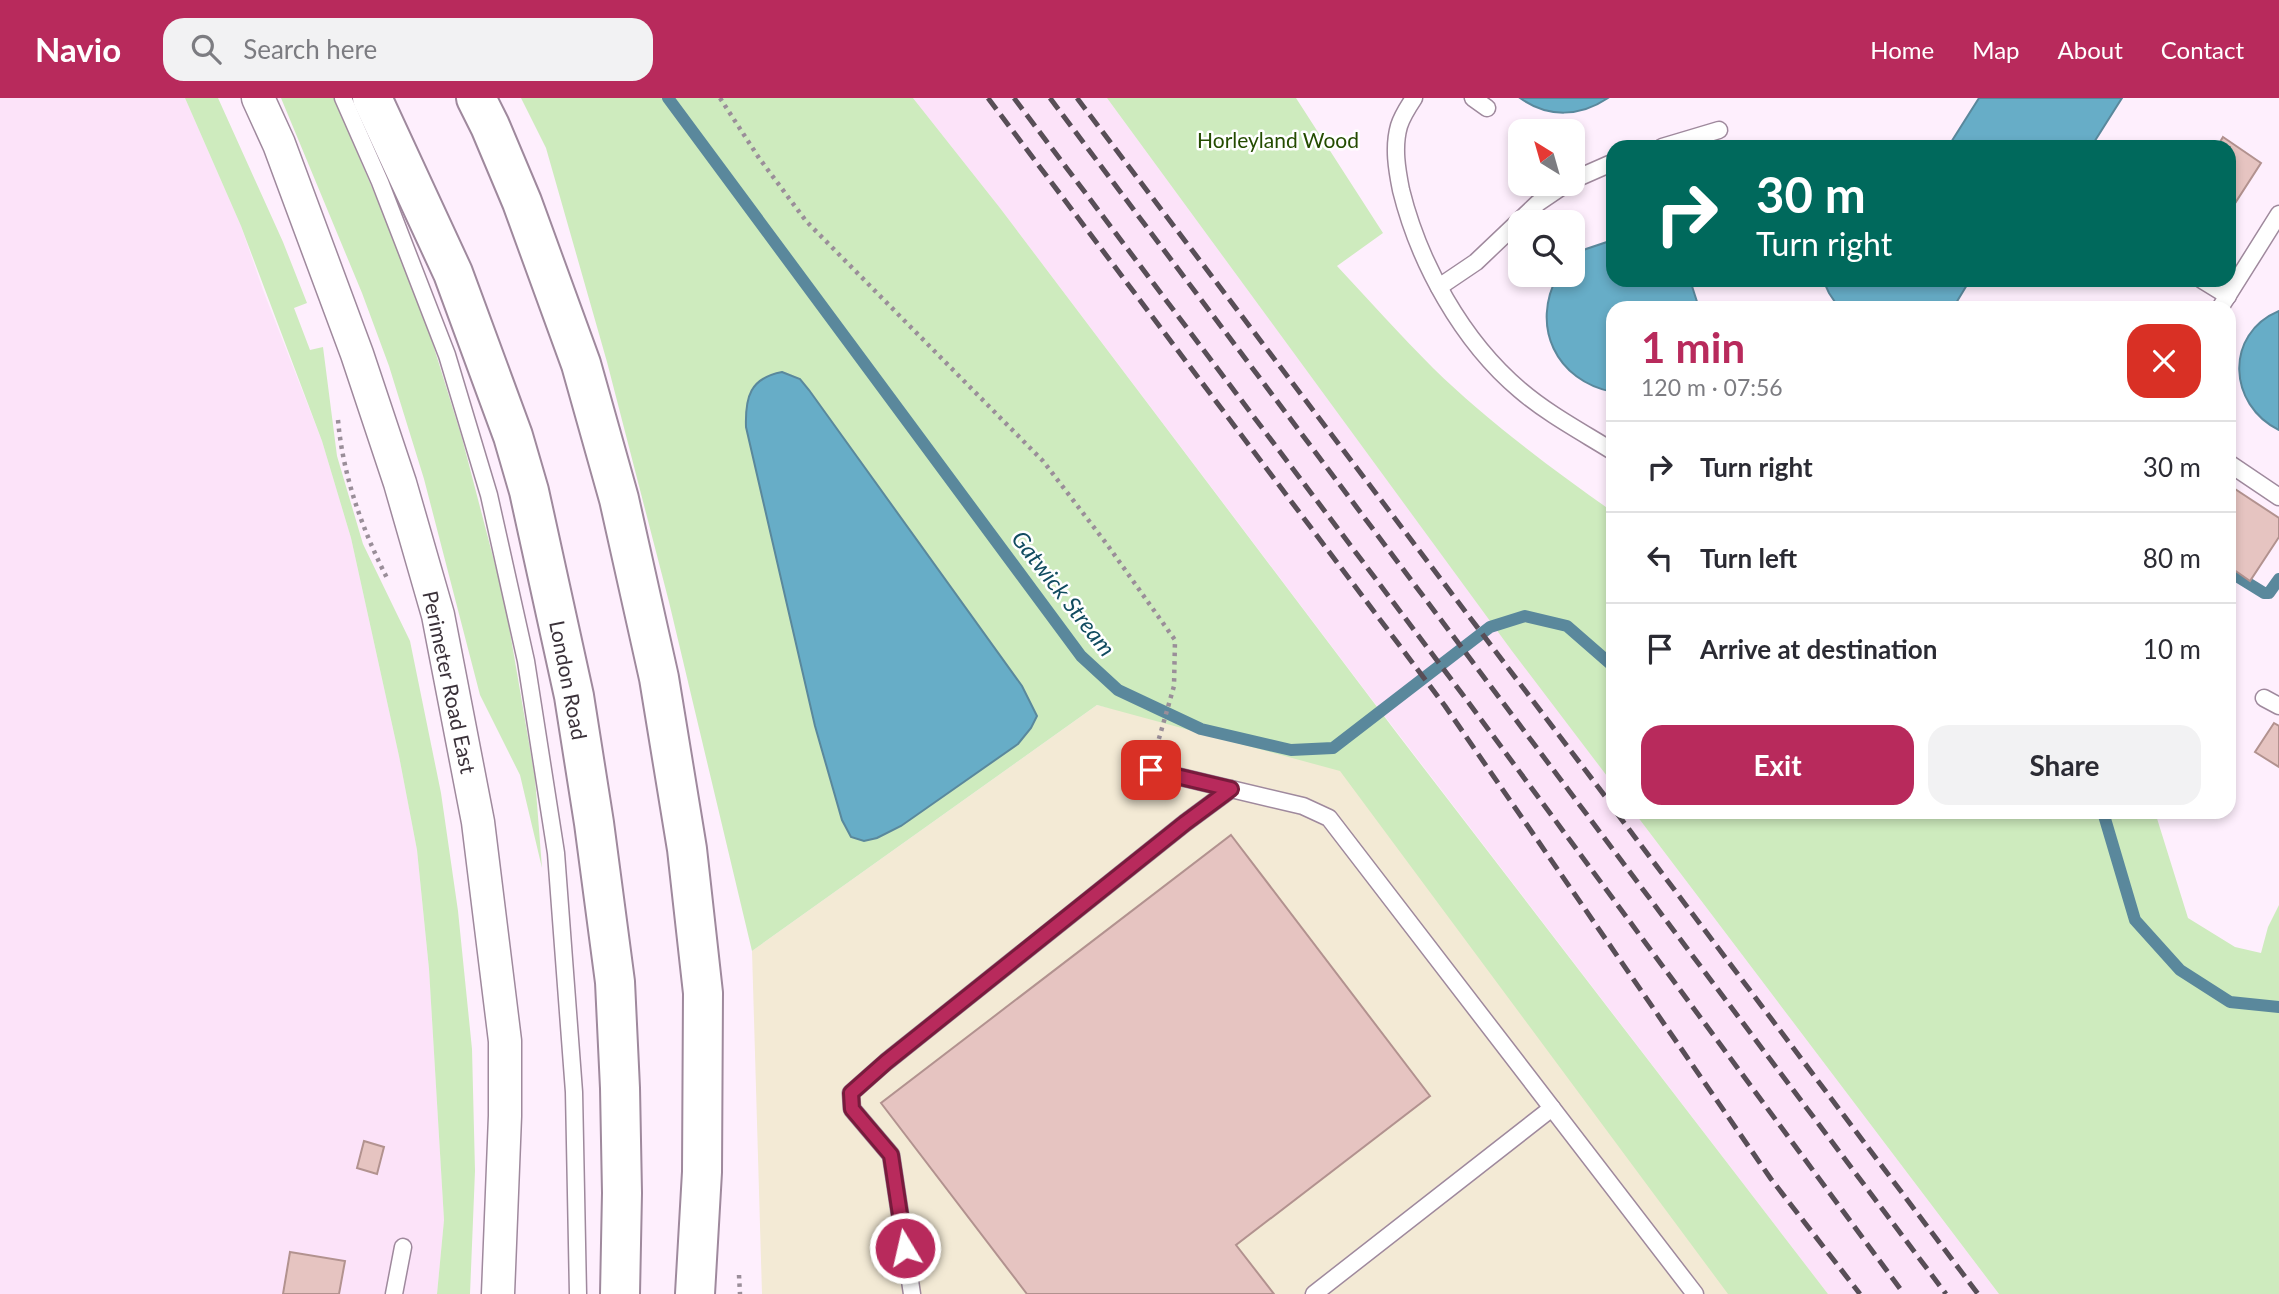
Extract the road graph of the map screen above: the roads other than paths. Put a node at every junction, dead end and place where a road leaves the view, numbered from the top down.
1 (258, 98) edge
2 (343, 98) edge
3 (372, 98) edge
4 (476, 98) edge
5 (1414, 98) edge
6 (1473, 98) edge
7 (1487, 108) dead end
8 (1719, 130) dead end
9 (1685, 140) edge
10 (1606, 166) edge
11 (1586, 174) edge
12 (1548, 196) edge
13 (2277, 222) edge
14 (2236, 284) edge
15 (1439, 287) junction
16 (2209, 287) edge
17 (2223, 301) edge
18 (1606, 448) edge
19 (2236, 468) edge
20 (2279, 497) edge
21 (1151, 770) dead end
22 (1231, 789) junction
23 (1552, 1108) junction
24 (403, 1247) dead end
25 (394, 1294) edge
26 (498, 1294) edge
27 (578, 1294) edge
28 (620, 1294) edge
29 (695, 1294) edge
30 (912, 1294) edge
31 (1314, 1294) edge
32 (1695, 1294) edge

1 - 26 street, Perimeter Road East
2 - 27 lane
3 - 28 main road, London Road
4 - 29 main road
5 - 15 lane
6 - 7 lane
8 - 9 lane
10 - 11 lane
12 - 15 lane
13 - 14 lane
15 - 18 lane
16 - 17 lane
19 - 20 lane
21 - 22 lane
22 - 23 lane
22 - 30 lane
23 - 31 lane
23 - 32 lane
24 - 25 lane

